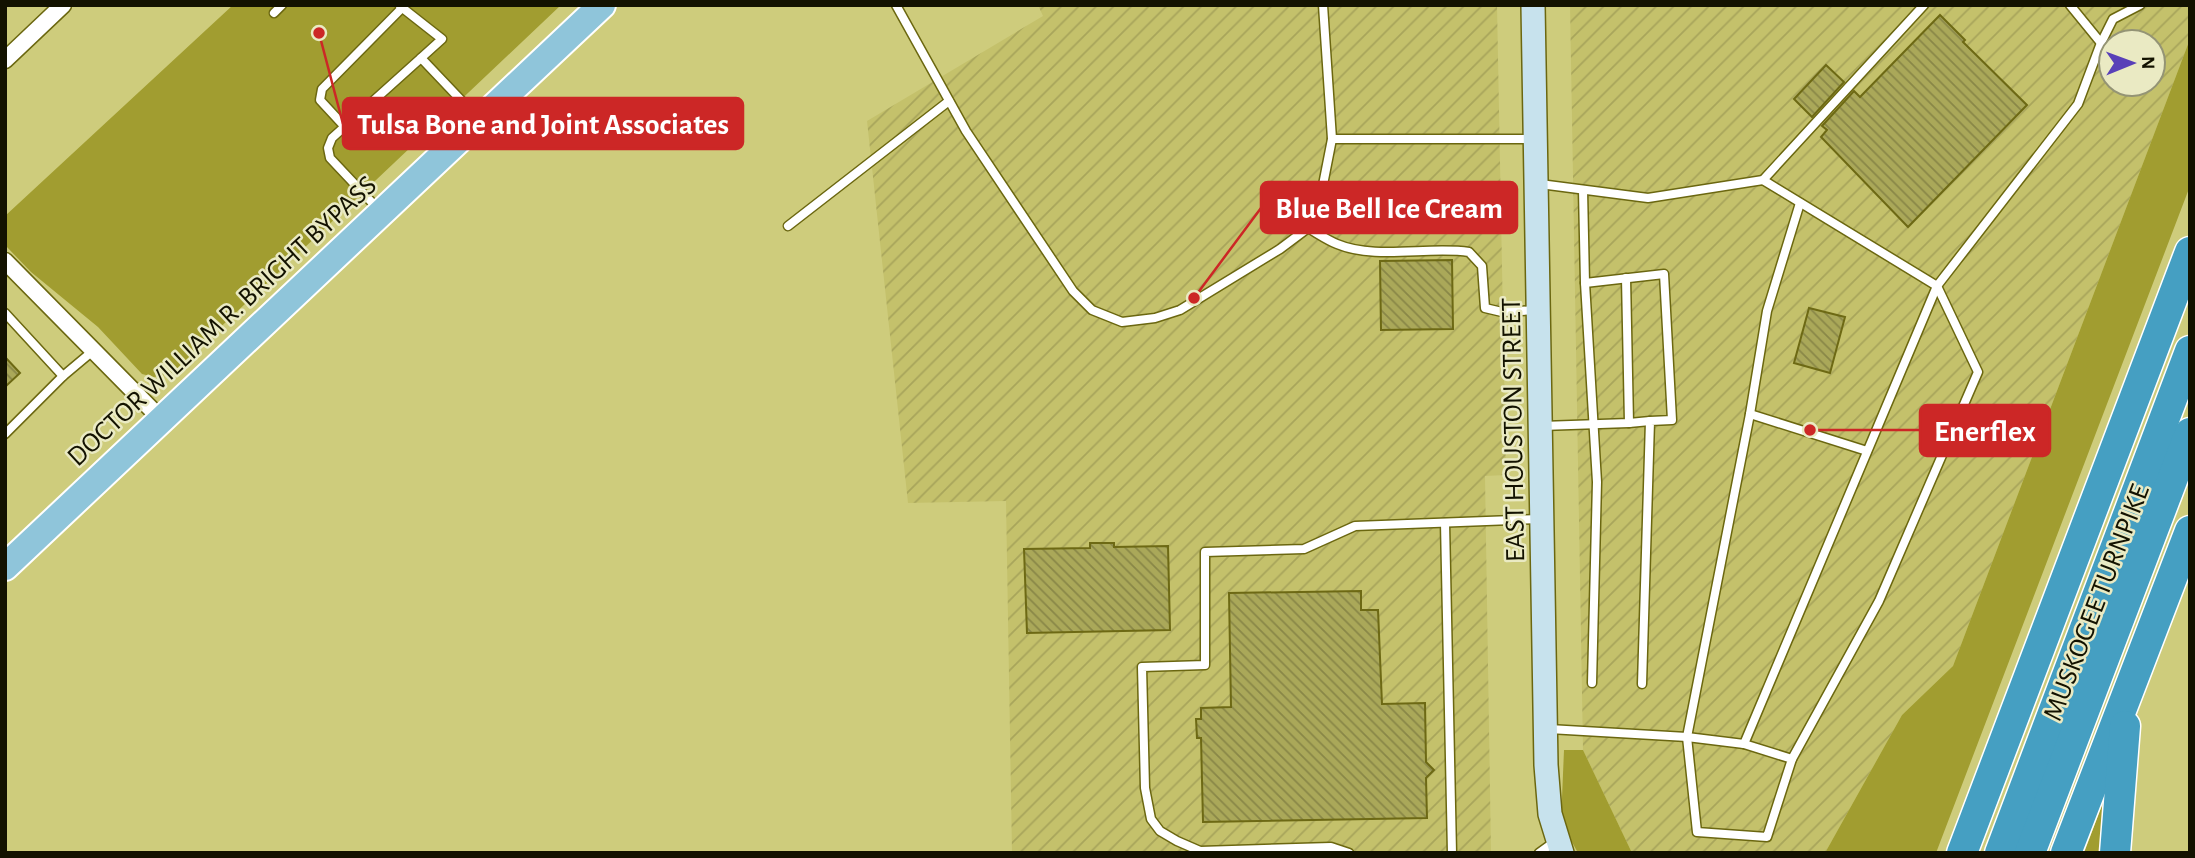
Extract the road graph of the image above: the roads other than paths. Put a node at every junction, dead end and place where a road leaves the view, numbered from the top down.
1 (63, 5) edge
2 (282, 5) edge
3 (602, 5) edge
4 (896, 5) edge
5 (1323, 5) edge
6 (1533, 5) edge
7 (1924, 5) edge
8 (2070, 5) edge
9 (2140, 5) edge
10 (400, 6) edge
11 (274, 13) dead end
12 (2108, 28) edge
13 (2097, 38) edge
14 (2097, 54) edge
15 (421, 58) junction
16 (5, 60) edge
17 (949, 101) junction
18 (480, 121) junction
19 (345, 127) junction
20 (1332, 139) junction
21 (1536, 139) junction
22 (1763, 180) junction
23 (1537, 184) junction
24 (1583, 190) junction
25 (1800, 203) junction
26 (381, 213) junction
27 (788, 226) dead end
28 (1308, 228) junction
29 (2190, 252) edge
30 (5, 261) edge
31 (1626, 278) junction
32 (1585, 283) junction
33 (1937, 286) junction
34 (1540, 310) junction
35 (5, 313) edge
36 (94, 350) junction
37 (2190, 351) edge
38 (63, 376) junction
39 (1750, 414) junction
40 (161, 419) junction
41 (1650, 421) junction
42 (1629, 423) junction
43 (1593, 425) junction
44 (1541, 426) junction
45 (2190, 433) edge
46 (5, 434) edge
47 (1867, 451) junction
48 (1542, 519) junction
49 (1445, 523) junction
50 (2190, 531) edge
51 (5, 566) edge
52 (1592, 683) dead end
53 (1642, 684) dead end
54 (2129, 687) junction
55 (1545, 729) junction
56 (1687, 737) junction
57 (1744, 744) junction
58 (1792, 760) junction
59 (1553, 849) edge
60 (1349, 853) edge
61 (1452, 853) edge
62 (1962, 853) edge
63 (2000, 853) edge
64 (2030, 853) edge
65 (2066, 853) edge
66 (2115, 853) edge

1 - 16 street
2 - 11 lane
3 - 18 main road, DOCTOR WILLIAM R. BRIGHT BYPASS
4 - 17 lane
5 - 20 lane
6 - 21 street, EAST HOUSTON STREET
7 - 22 lane
8 - 13 lane
9 - 12 lane
10 - 15 lane
10 - 19 lane
14 - 33 lane
15 - 18 lane
15 - 19 lane
17 - 27 lane
17 - 28 lane
18 - 26 main road, DOCTOR WILLIAM R. BRIGHT BYPASS
19 - 26 lane
20 - 21 lane
20 - 28 lane
21 - 23 street, EAST HOUSTON STREET
22 - 24 lane
22 - 25 lane
23 - 24 lane
23 - 34 street, EAST HOUSTON STREET
24 - 32 lane
25 - 33 lane
25 - 39 lane
26 - 40 main road, DOCTOR WILLIAM R. BRIGHT BYPASS
28 - 34 lane
29 - 62 highway
30 - 36 street
31 - 32 lane
31 - 41 lane
31 - 42 lane
32 - 43 lane
33 - 47 lane
33 - 58 lane
34 - 44 street, EAST HOUSTON STREET
35 - 38 lane
36 - 38 lane
36 - 40 street
37 - 63 highway, MUSKOGEE TURNPIKE
38 - 46 lane
39 - 47 lane
39 - 56 lane
40 - 51 main road, DOCTOR WILLIAM R. BRIGHT BYPASS
41 - 42 lane
41 - 53 lane
42 - 43 lane
43 - 44 lane
43 - 52 lane
44 - 48 street, EAST HOUSTON STREET
45 - 64 highway, MUSKOGEE TURNPIKE
47 - 57 lane
48 - 49 lane
48 - 55 street, EAST HOUSTON STREET
49 - 60 lane
49 - 61 lane
50 - 54 highway
54 - 65 highway
54 - 66 highway
55 - 56 lane
55 - 59 street, EAST HOUSTON STREET
56 - 57 lane
56 - 58 lane
57 - 58 lane

